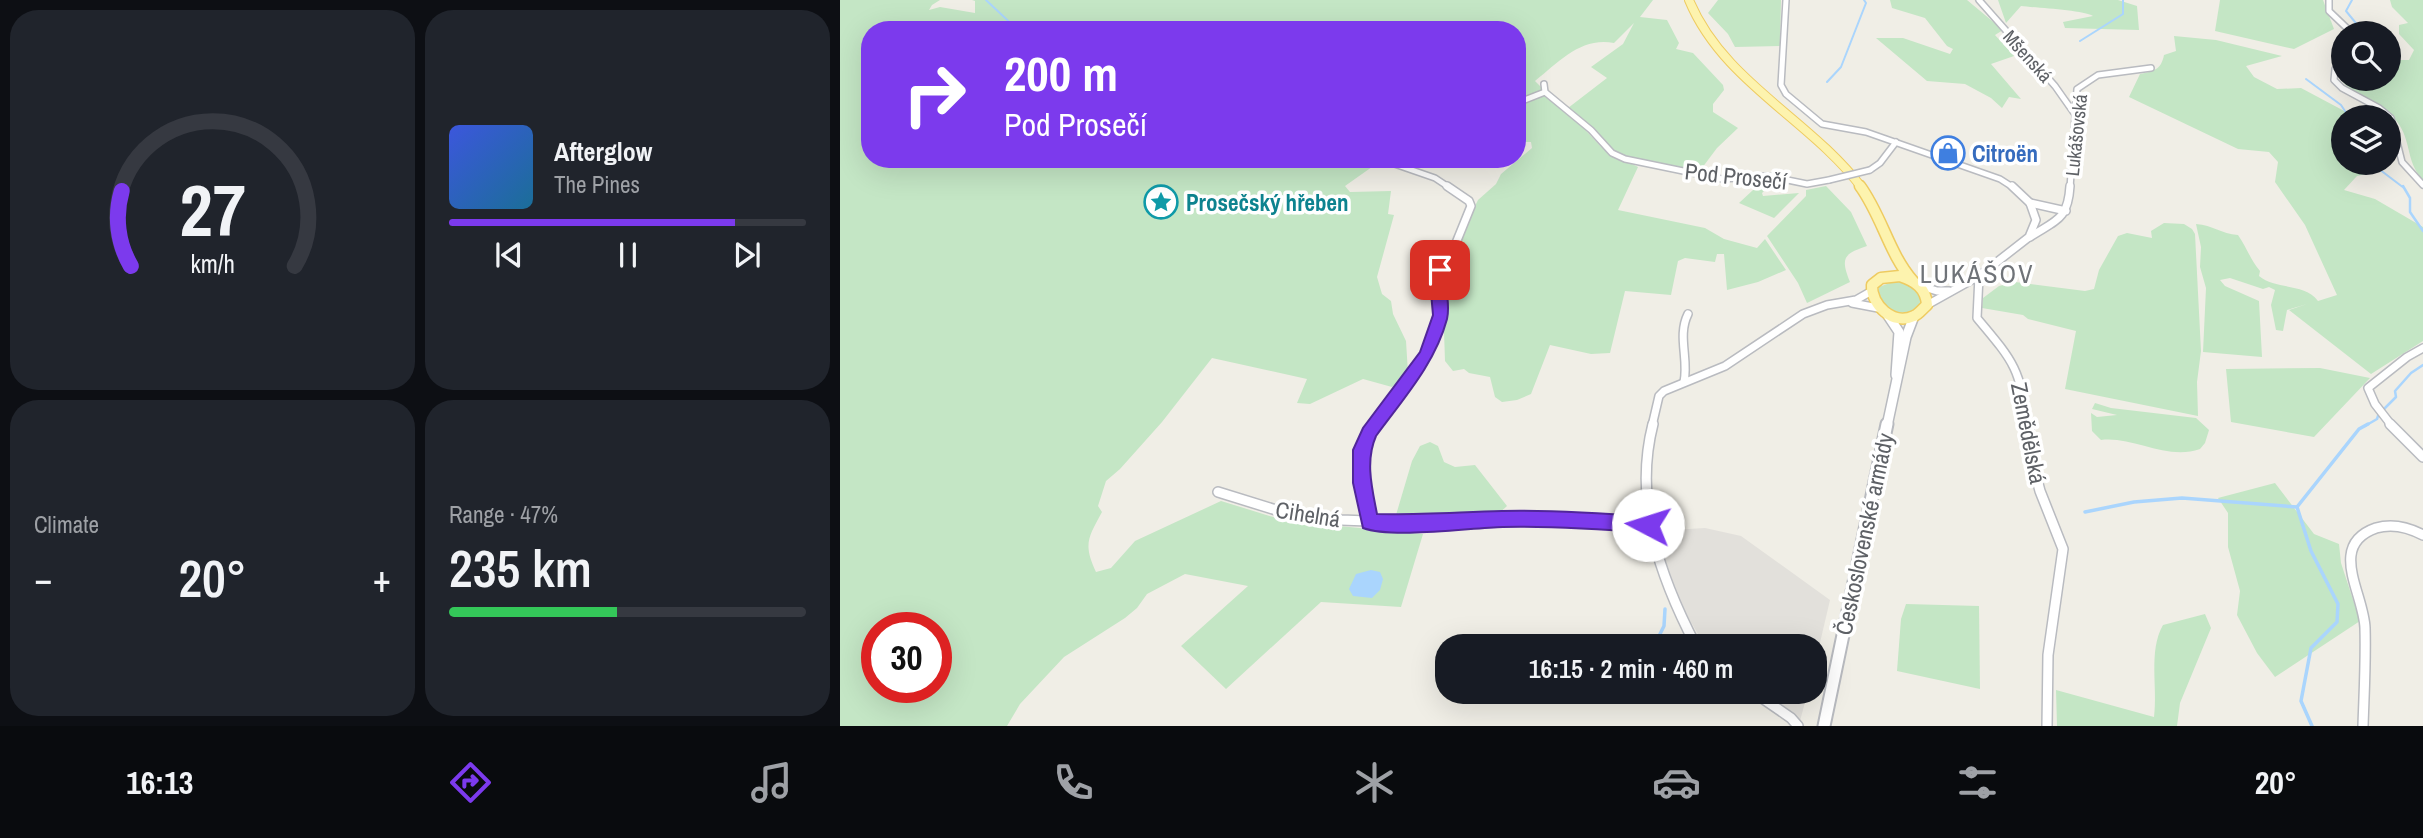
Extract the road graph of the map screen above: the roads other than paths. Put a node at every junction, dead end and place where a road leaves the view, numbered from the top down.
1 (1689, 0) edge
2 (1787, 0) edge
3 (1979, 0) edge
4 (2329, 0) edge
5 (2339, 21) edge
6 (2151, 68) dead end
7 (1544, 84) dead end
8 (2348, 91) edge
9 (1545, 92) junction
10 (1526, 99) edge
11 (2075, 113) junction
12 (1896, 142) junction
13 (1406, 168) edge
14 (2423, 185) edge
15 (2030, 203) junction
16 (2066, 211) junction
17 (2029, 237) junction
18 (1889, 240) junction
19 (1979, 276) junction
20 (1886, 277) junction
21 (1917, 284) junction
22 (1953, 291) junction
23 (1870, 292) junction
24 (1841, 303) junction
25 (1927, 305) junction
26 (1882, 311) junction
27 (1688, 314) dead end
28 (1914, 316) junction
29 (2423, 348) edge
30 (1684, 382) junction
31 (1896, 383) junction
32 (2423, 457) edge
33 (1218, 492) dead end
34 (1369, 522) junction
35 (1648, 525) junction
36 (2423, 535) edge
37 (1690, 634) edge
38 (1771, 704) edge
39 (1798, 726) edge
40 (1824, 726) edge
41 (2048, 726) edge
42 (2363, 726) edge

1 - 18 main road
2 - 12 street
3 - 11 street, Mšenská
4 - 5 street
6 - 11 street, Lukášovská
7 - 9 street
8 - 14 street
9 - 10 street
9 - 12 street, Pod Prosečí, bridge
11 - 16 street, Lukášovská
12 - 15 street
13 - 34 street
15 - 16 street
15 - 17 street
16 - 17 street
17 - 19 street
18 - 20 main road
18 - 21 main road
19 - 22 street
19 - 41 street, Zemědělská
20 - 21 main road
20 - 23 main road
21 - 22 street
21 - 25 main road
22 - 25 street
23 - 24 street
23 - 26 main road, Československé armády
24 - 26 street
24 - 30 street
25 - 28 main road
26 - 28 main road
26 - 31 street, Československé armády
27 - 30 street
28 - 31 street, Československé armády
29 - 32 street
30 - 35 street
31 - 40 street, Československé armády
33 - 34 street, Cihelná
34 - 35 street, Cihelná
35 - 37 street
36 - 42 street
38 - 39 street

